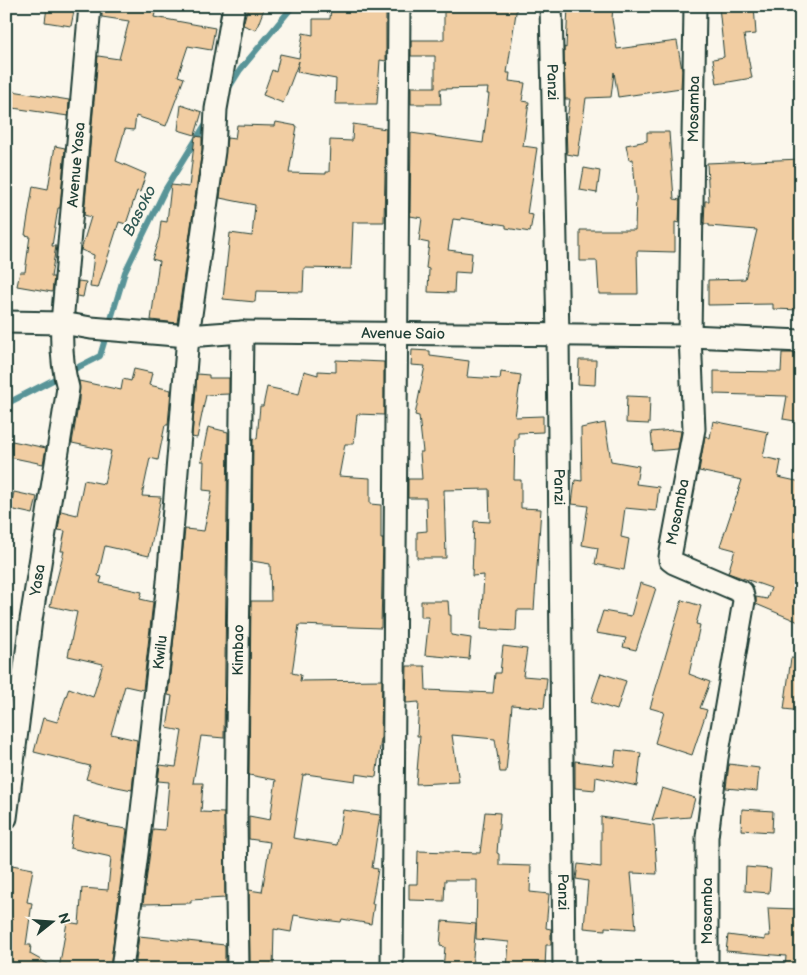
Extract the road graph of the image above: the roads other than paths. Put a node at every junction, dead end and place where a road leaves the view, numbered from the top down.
1 (90, 6) edge
2 (234, 6) edge
3 (399, 6) edge
4 (551, 6) edge
5 (695, 6) edge
6 (6, 322) edge
7 (242, 332) junction
8 (61, 333) junction
9 (396, 334) junction
10 (188, 336) junction
11 (558, 336) junction
12 (690, 336) junction
13 (801, 341) edge
14 (6, 818) edge
15 (122, 969) edge
16 (238, 969) edge
17 (392, 969) edge
18 (564, 969) edge
19 (707, 969) edge

1 - 8 street, Avenue Yasa
2 - 10 street, Kwilu
3 - 9 street
4 - 11 street, Panzi
5 - 12 street, Mosamba
6 - 8 street, Avenue Saio
7 - 9 street, Avenue Saio
7 - 10 street, Avenue Saio
7 - 16 street, Kimbao
8 - 10 street, Avenue Saio
8 - 14 street, Yasa
9 - 11 street, Avenue Saio
9 - 17 street
10 - 15 street, Kwilu
11 - 12 street, Avenue Saio
11 - 18 street, Panzi
12 - 13 street, Avenue Saio
12 - 19 street, Mosamba

